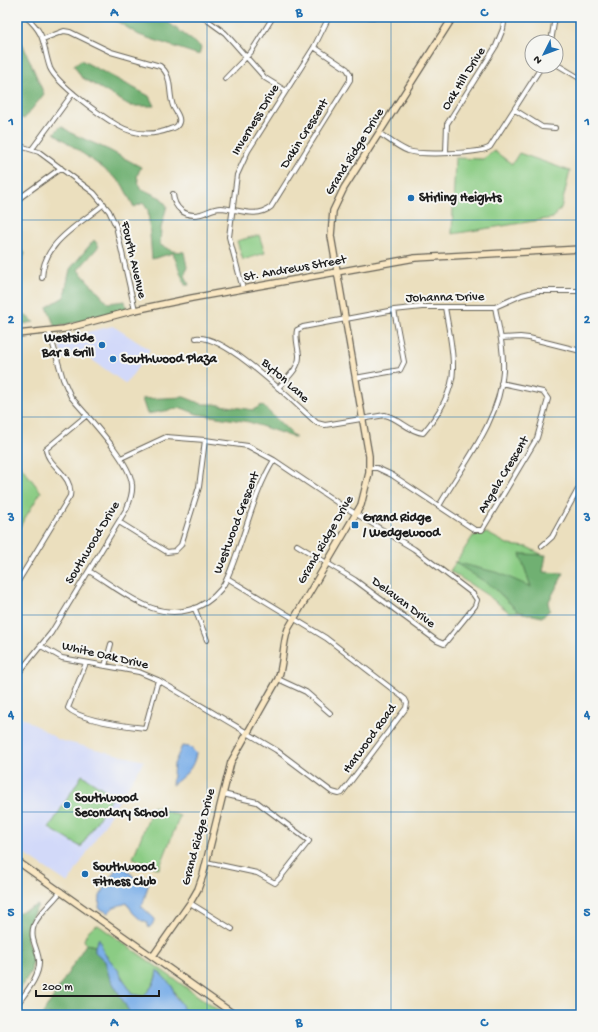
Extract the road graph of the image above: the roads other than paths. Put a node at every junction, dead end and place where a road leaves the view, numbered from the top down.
1 (26, 17) edge
2 (273, 17) edge
3 (329, 17) edge
4 (370, 17) edge
5 (379, 17) edge
6 (453, 17) edge
7 (505, 17) edge
8 (555, 17) edge
9 (206, 18) edge
10 (552, 34) edge
11 (43, 39) junction
12 (314, 47) junction
13 (246, 58) junction
14 (564, 69) edge
15 (537, 74) edge
16 (581, 79) edge
17 (224, 80) dead end
18 (286, 91) junction
19 (73, 93) junction
20 (515, 110) junction
21 (555, 128) dead end
22 (379, 133) junction
23 (17, 144) edge
24 (32, 149) junction
25 (446, 152) junction
26 (61, 168) junction
27 (173, 194) dead end
28 (17, 203) edge
29 (104, 204) junction
30 (231, 210) junction
31 (581, 249) edge
32 (337, 273) junction
33 (42, 278) dead end
34 (243, 289) junction
35 (581, 291) edge
36 (445, 307) junction
37 (495, 307) junction
38 (135, 310) junction
39 (394, 310) junction
40 (344, 319) junction
41 (49, 331) junction
42 (17, 334) edge
43 (196, 338) dead end
44 (501, 338) junction
45 (581, 351) edge
46 (355, 378) junction
47 (501, 382) junction
48 (278, 388) junction
49 (87, 416) junction
50 (362, 419) junction
51 (205, 440) junction
52 (121, 458) junction
53 (274, 460) junction
54 (369, 468) junction
55 (581, 484) edge
56 (439, 506) junction
57 (356, 514) junction
58 (119, 522) junction
59 (297, 545) dead end
60 (542, 546) dead end
61 (327, 563) junction
62 (89, 571) junction
63 (227, 578) junction
64 (17, 584) edge
65 (196, 609) junction
66 (294, 618) junction
67 (207, 640) dead end
68 (111, 644) dead end
69 (41, 646) junction
70 (86, 663) junction
71 (105, 666) junction
72 (17, 675) edge
73 (278, 679) junction
74 (158, 680) junction
75 (330, 712) dead end
76 (246, 734) junction
77 (223, 794) junction
78 (17, 861) edge
79 (206, 862) junction
80 (61, 891) junction
81 (190, 903) junction
82 (232, 929) dead end
83 (153, 956) junction
84 (17, 1005) edge
85 (235, 1015) edge

1 - 11 street
2 - 13 street
3 - 12 street, Inverness Drive
4 - 5 street
6 - 22 street, Grand Ridge Drive
7 - 25 street, Oak Hill Drive
8 - 10 street
9 - 13 street
11 - 19 street
11 - 19 street
12 - 18 street, Inverness Drive
12 - 30 street, Dakin Crescent
13 - 17 street
13 - 18 street
14 - 16 street
15 - 20 street
18 - 30 street, Inverness Drive
19 - 24 street
20 - 21 street
20 - 25 street
22 - 25 street
22 - 32 street, Grand Ridge Drive
23 - 24 street, Fourth Avenue
24 - 26 street, Fourth Avenue
26 - 28 street
26 - 29 street, Fourth Avenue
27 - 30 street
29 - 33 street
29 - 38 street, Fourth Avenue
30 - 34 street, Inverness Drive
31 - 32 street, St. Andrews Street
32 - 34 street, St. Andrews Street
32 - 40 street, Grand Ridge Drive
34 - 38 street, St. Andrews Street
35 - 37 street
36 - 37 street, Johanna Drive
36 - 39 street, Johanna Drive
36 - 50 street, Byton Lane
37 - 44 street, Johanna Drive
38 - 41 street, St. Andrews Street
39 - 40 street, Johanna Drive
39 - 46 street
40 - 46 street, Grand Ridge Drive
40 - 48 street, Johanna Drive
41 - 42 street, St. Andrews Street
41 - 49 street, Southwood Drive
43 - 48 street, Byton Lane
44 - 45 street
44 - 47 street, Johanna Drive
46 - 50 street, Grand Ridge Drive
47 - 56 street, Johanna Drive
47 - 56 street, Angela Crescent
48 - 50 street, Byton Lane
49 - 52 street, Southwood Drive
49 - 64 street
50 - 54 street, Grand Ridge Drive
51 - 52 street
51 - 53 street
51 - 58 street
52 - 58 street, Southwood Drive
53 - 57 street
53 - 63 street, Westwood Crescent
54 - 56 street, Angela Crescent
54 - 57 street, Grand Ridge Drive
55 - 60 street
57 - 61 street, Grand Ridge Drive
57 - 61 street, Delavan Drive
58 - 62 street, Southwood Drive
59 - 61 street, Delavan Drive
61 - 66 street, Grand Ridge Drive
62 - 65 street, Westwood Crescent
62 - 69 street, Southwood Drive
63 - 65 street, Westwood Crescent
63 - 66 street, Harwood Road
65 - 67 street
66 - 73 street, Grand Ridge Drive
66 - 76 street, Harwood Road
68 - 71 street
69 - 70 street, White Oak Drive
69 - 72 street, Southwood Drive
70 - 71 street, White Oak Drive
70 - 74 street
71 - 74 street, White Oak Drive
73 - 75 street
73 - 76 street, Grand Ridge Drive
74 - 76 street, White Oak Drive
76 - 77 street, Grand Ridge Drive
77 - 79 street, Grand Ridge Drive
77 - 79 street
78 - 80 street
79 - 81 street, Grand Ridge Drive
80 - 83 street
80 - 84 street
81 - 82 street
81 - 83 street, Grand Ridge Drive
83 - 85 street

